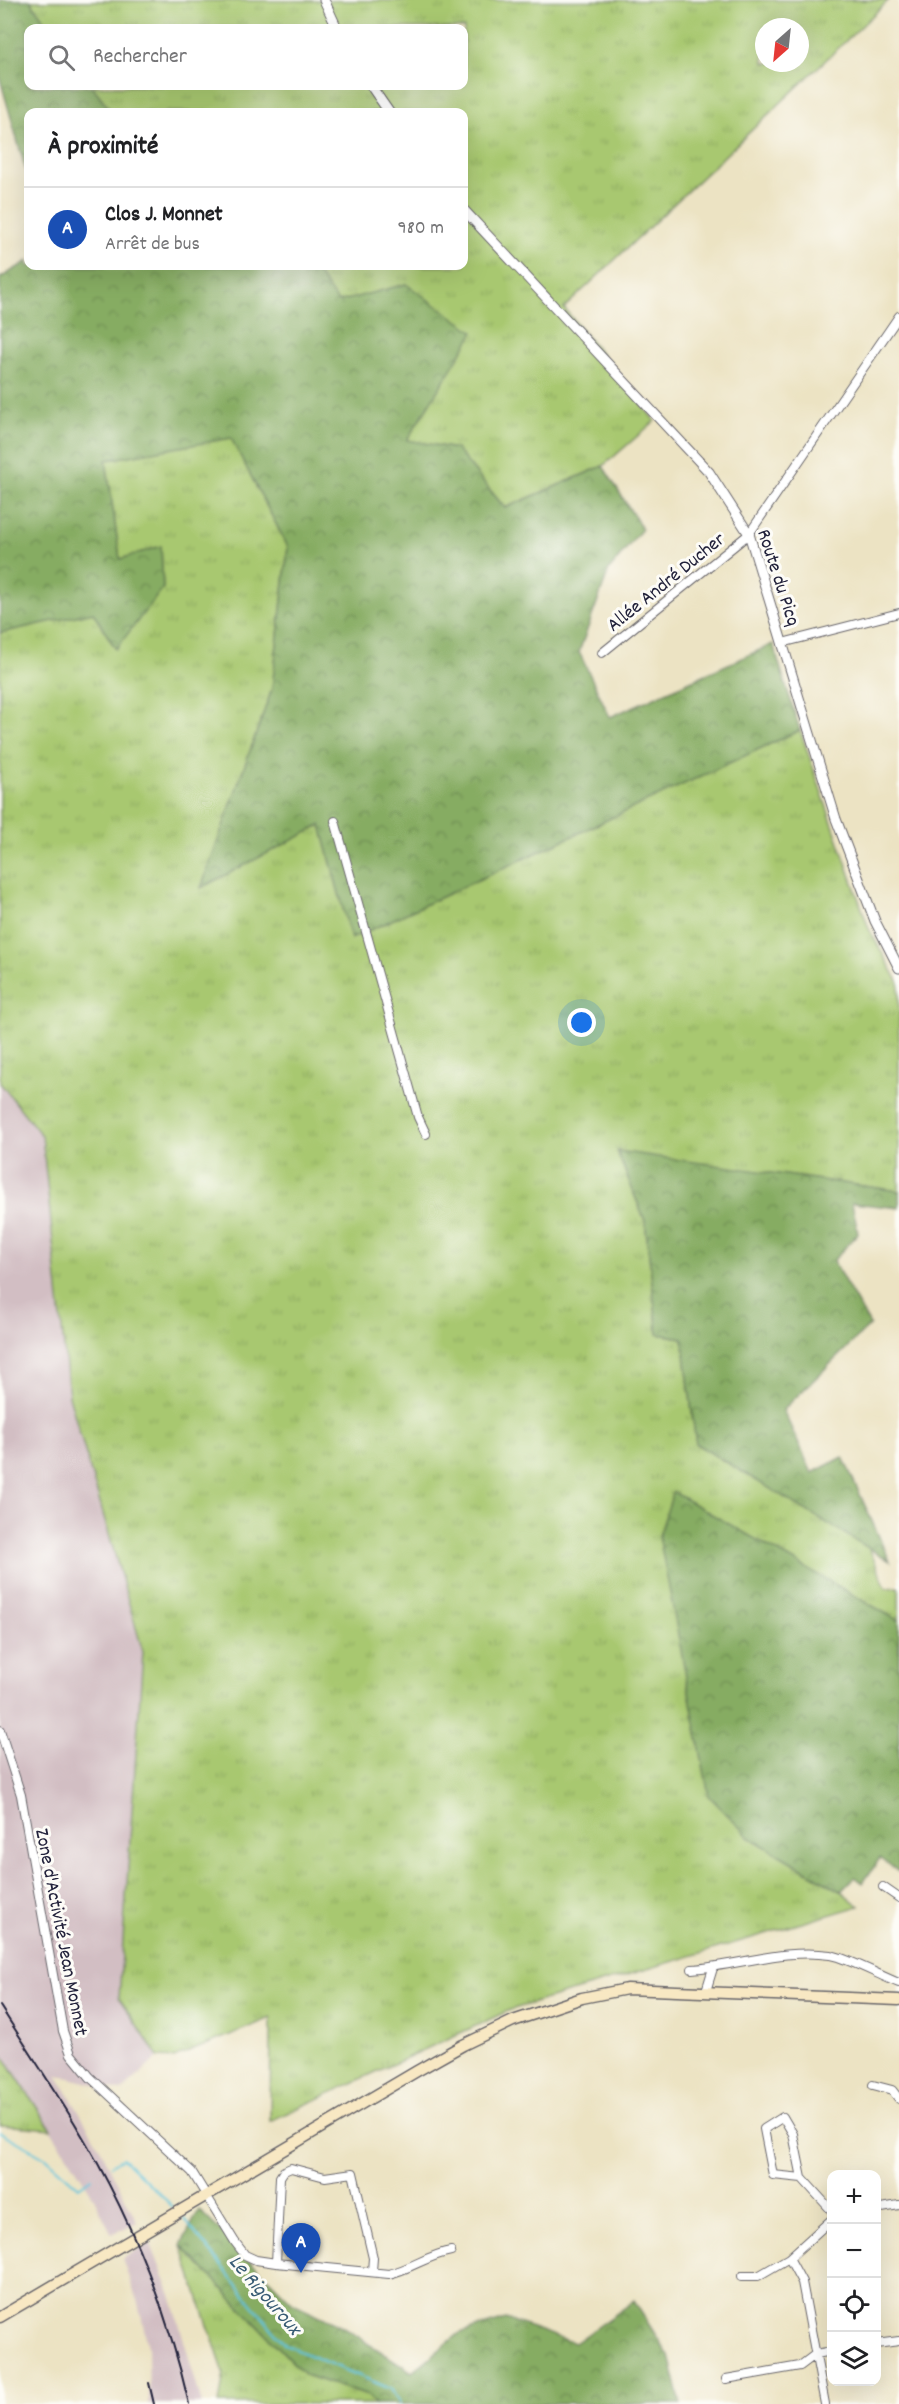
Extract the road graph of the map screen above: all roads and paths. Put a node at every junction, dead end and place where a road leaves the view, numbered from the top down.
1 (324, 0) edge
2 (335, 24) edge
3 (374, 90) edge
4 (386, 108) edge
5 (468, 214) edge
6 (899, 316) edge
7 (749, 534) junction
8 (899, 613) edge
9 (782, 643) junction
10 (602, 653) dead end
11 (335, 821) dead end
12 (899, 968) edge
13 (426, 1134) dead end
14 (0, 1730) edge
15 (884, 1887) dead end
16 (899, 1898) edge
17 (713, 1968) junction
18 (692, 1969) dead end
19 (899, 1983) edge
20 (706, 1991) junction
21 (899, 2000) edge
22 (873, 2085) dead end
23 (899, 2099) edge
24 (802, 2178) junction
25 (207, 2196) junction
26 (899, 2205) edge
27 (827, 2206) edge
28 (881, 2208) edge
29 (827, 2223) edge
30 (451, 2251) dead end
31 (789, 2258) junction
32 (276, 2263) junction
33 (372, 2271) junction
34 (742, 2276) dead end
35 (0, 2317) edge
36 (899, 2341) edge
37 (881, 2343) edge
38 (827, 2352) edge
39 (816, 2354) junction
40 (726, 2379) dead end
41 (825, 2404) edge

1 - 2 street
3 - 4 street
5 - 7 street, Route du Picq
6 - 7 street, Allée André Ducher
7 - 9 street, Route du Picq
7 - 10 street, Allée André Ducher
8 - 9 street
9 - 12 street, Route du Picq
11 - 13 street
14 - 25 street, Zone d'Activité Jean Monnet
15 - 16 street
17 - 18 street
17 - 19 street
17 - 20 street
20 - 21 main road
20 - 25 main road
22 - 23 street
24 - 24 street
24 - 27 street
25 - 32 street, Zone d'Activité Jean Monnet
25 - 35 main road
26 - 28 street
29 - 31 street
30 - 33 street, Zone d'Activité Jean Monnet
31 - 34 street
31 - 39 street
32 - 33 street, Zone d'Activité Jean Monnet
32 - 33 street
36 - 37 street
38 - 39 street
39 - 40 street
39 - 41 street

